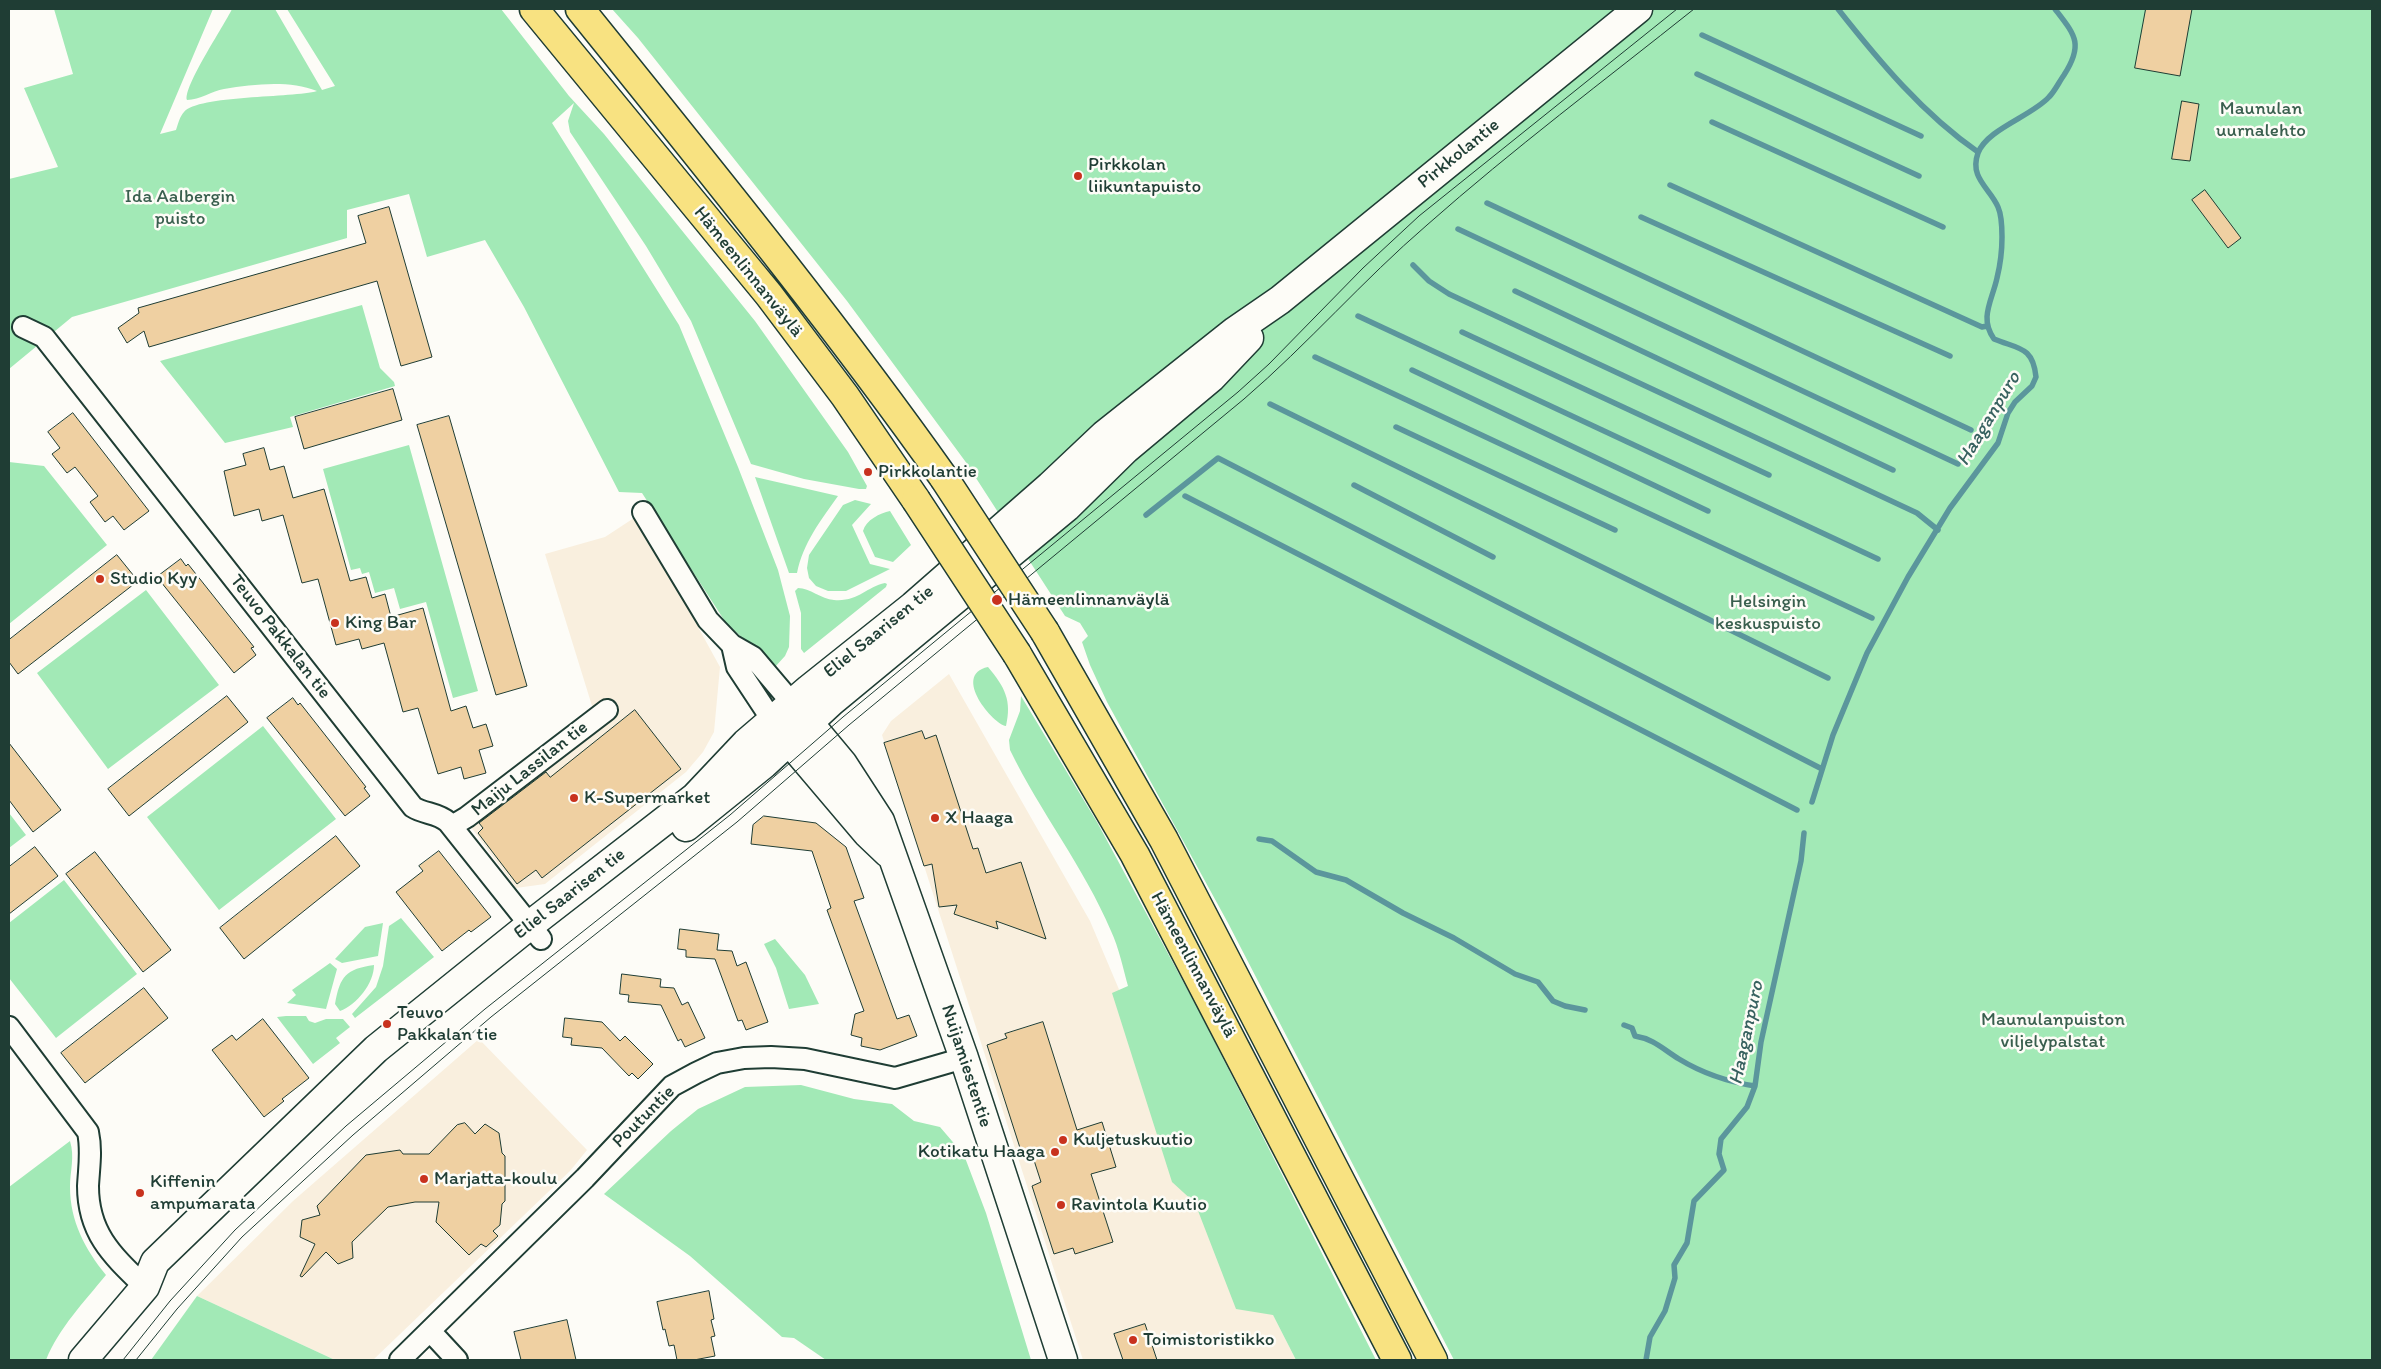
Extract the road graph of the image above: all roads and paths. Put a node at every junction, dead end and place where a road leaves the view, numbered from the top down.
1 (534, 9) edge
2 (580, 9) edge
3 (1638, 9) edge
4 (23, 327) dead end
5 (643, 512) dead end
6 (1022, 528) joint
7 (607, 710) dead end
8 (791, 715) junction
9 (789, 741) junction
10 (452, 826) junction
11 (892, 858) junction
12 (536, 932) junction
13 (9, 1027) edge
14 (964, 1058) junction
15 (145, 1287) junction
16 (431, 1332) junction
17 (84, 1360) edge
18 (400, 1360) edge
19 (457, 1360) edge
20 (1063, 1360) edge
21 (1397, 1360) edge
22 (1433, 1360) edge

1 - 21 highway, Hämeenlinnanväylä, bridge
2 - 22 highway, Hämeenlinnanväylä, bridge
3 - 6 main road, Pirkkolantie
4 - 10 street, Teuvo Pakkalan tie
5 - 8 street
6 - 8 main road, Eliel Saarisen tie
7 - 10 street, Maiju Lassilan tie
8 - 9 main road, Nuijamiestentie
8 - 11 main road, Nuijamiestentie
8 - 12 main road, Eliel Saarisen tie
9 - 11 main road, Nuijamiestentie
9 - 12 main road, Eliel Saarisen tie
10 - 12 street, Teuvo Pakkalan tie
11 - 14 main road, Nuijamiestentie
12 - 15 main road, Eliel Saarisen tie
13 - 15 street
14 - 16 street, Poutuntie
14 - 20 main road, Nuijamiestentie
15 - 17 main road, Eliel Saarisen tie
16 - 18 street, Poutuntie
16 - 19 street

